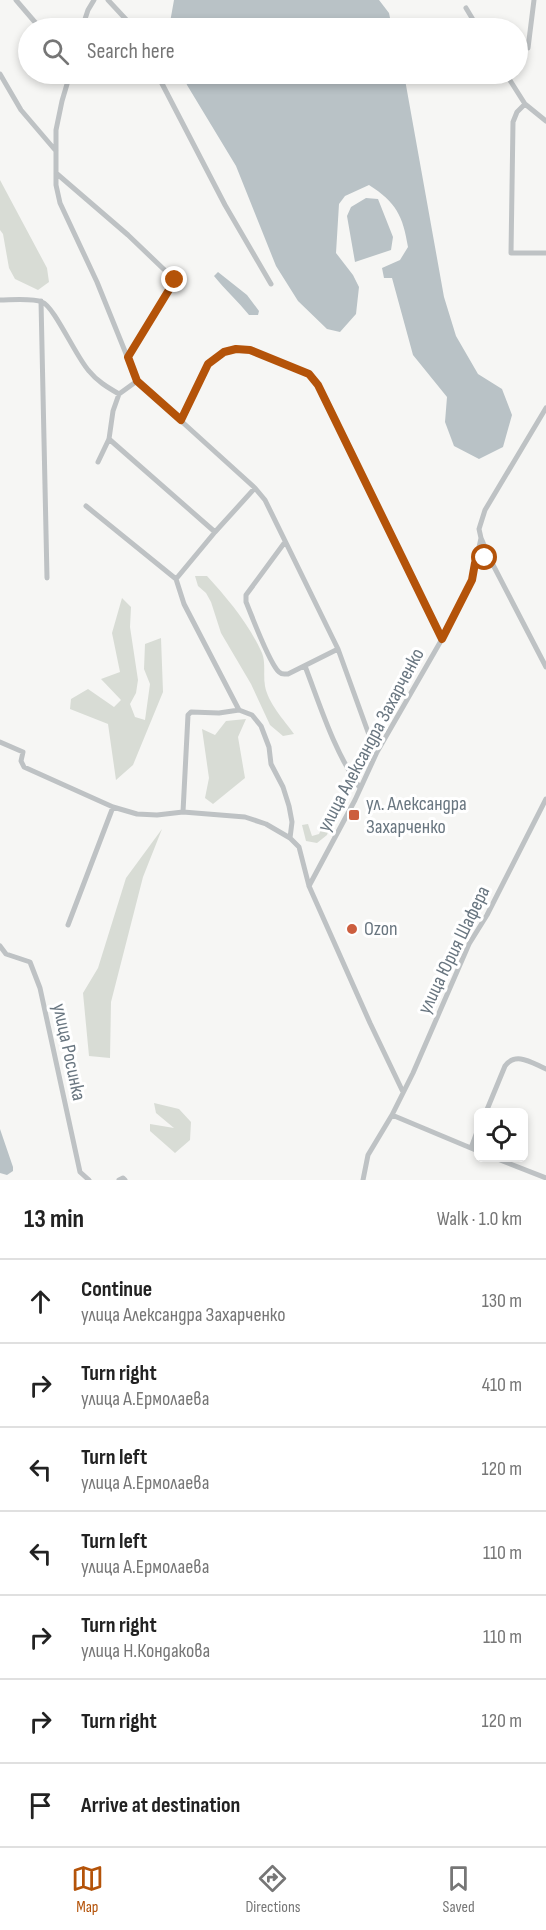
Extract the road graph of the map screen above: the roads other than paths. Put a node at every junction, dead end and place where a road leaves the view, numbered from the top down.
1 (16, 0) edge
2 (94, 0) edge
3 (108, 0) edge
4 (534, 0) edge
5 (466, 8) dead end
6 (31, 18) edge
7 (85, 18) edge
8 (125, 18) edge
9 (472, 18) edge
10 (528, 48) dead end
11 (0, 74) edge
12 (67, 84) edge
13 (162, 84) edge
14 (512, 84) edge
15 (525, 104) junction
16 (546, 121) edge
17 (56, 151) junction
18 (56, 173) junction
19 (546, 253) edge
20 (271, 284) dead end
21 (0, 300) edge
22 (41, 301) junction
23 (128, 357) junction
24 (137, 381) junction
25 (119, 394) junction
26 (546, 408) edge
27 (181, 420) junction
28 (109, 439) junction
29 (98, 462) dead end
30 (255, 488) junction
31 (86, 506) dead end
32 (214, 532) junction
33 (481, 538) junction
34 (285, 542) junction
35 (490, 559) junction
36 (475, 563) junction
37 (47, 578) dead end
38 (176, 579) junction
39 (442, 639) junction
40 (338, 649) junction
41 (305, 666) junction
42 (546, 667) edge
43 (239, 710) junction
44 (0, 742) edge
45 (377, 752) junction
46 (360, 788) junction
47 (546, 799) edge
48 (113, 807) junction
49 (183, 812) junction
50 (290, 838) junction
51 (309, 886) junction
52 (68, 926) dead end
53 (0, 946) edge
54 (546, 1069) edge
55 (403, 1092) junction
56 (488, 1108) edge
57 (392, 1115) junction
58 (474, 1140) edge
59 (471, 1148) junction
60 (474, 1149) edge
61 (505, 1162) edge
62 (546, 1178) edge
63 (88, 1180) edge
64 (119, 1180) edge
65 (125, 1180) edge
66 (363, 1180) edge

1 - 6 street
2 - 7 street
3 - 8 street
4 - 10 street
5 - 9 street
11 - 17 street
12 - 17 street
13 - 20 street
14 - 15 street
15 - 16 street
15 - 19 street
17 - 18 street
18 - 23 street
18 - 23 street
21 - 22 street
22 - 25 street
22 - 37 street
23 - 24 street
24 - 25 street
24 - 27 street
25 - 28 street
26 - 33 street, улица Александра Захарченко
27 - 30 street
27 - 39 street
28 - 29 street
28 - 32 street
30 - 32 street
30 - 34 street
31 - 38 street
32 - 38 street
33 - 35 street
33 - 36 street, улица Александра Захарченко
34 - 40 street
34 - 41 street
35 - 36 street
35 - 42 street
36 - 39 street, улица Александра Захарченко
38 - 43 street
39 - 45 street, улица Александра Захарченко
40 - 41 street
40 - 45 street
41 - 46 street
43 - 49 street
43 - 50 street
44 - 48 street
45 - 46 street, улица Александра Захарченко
46 - 51 street, улица Александра Захарченко
47 - 55 street, улица Юрия Шафера
48 - 49 street
48 - 52 street
49 - 50 street
50 - 51 street
51 - 55 street
53 - 63 street, улица Росинка
54 - 56 street
55 - 57 street, улица Юрия Шафера
57 - 59 street
57 - 66 street, улица Юрия Шафера
58 - 59 street
59 - 60 street
61 - 62 street
64 - 65 street

